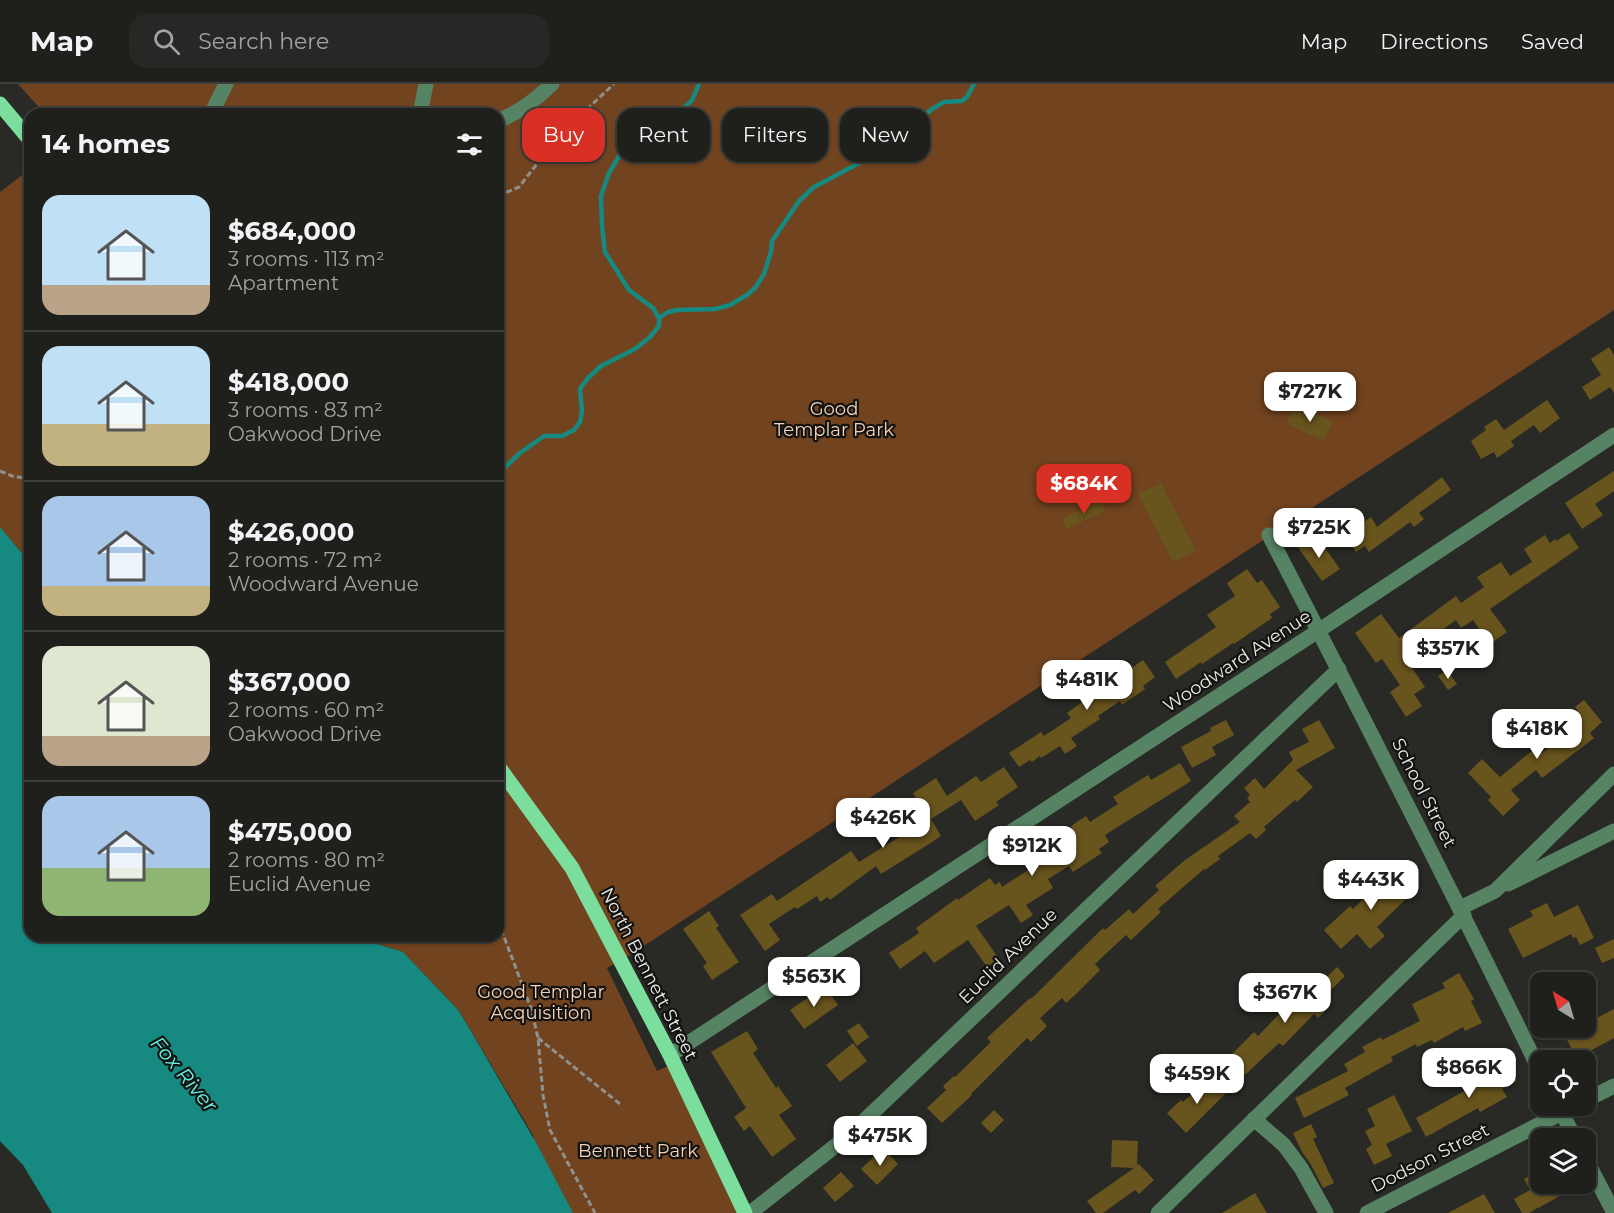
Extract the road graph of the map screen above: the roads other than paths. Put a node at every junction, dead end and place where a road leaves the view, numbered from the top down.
1 (226, 84) edge
2 (426, 84) edge
3 (552, 84) edge
4 (0, 104) edge
5 (214, 108) edge
6 (421, 108) edge
7 (504, 119) edge
8 (24, 133) edge
9 (1614, 435) edge
10 (1269, 536) dead end
11 (1318, 631) junction
12 (1339, 669) junction
13 (504, 774) edge
14 (1614, 774) edge
15 (1614, 831) edge
16 (1495, 891) junction
17 (1462, 912) junction
18 (1530, 1051) edge
19 (670, 1055) junction
20 (1614, 1086) edge
21 (1596, 1095) edge
22 (1547, 1116) edge
23 (1254, 1119) junction
24 (1596, 1178) edge
25 (748, 1213) edge
26 (1158, 1213) edge
27 (1326, 1213) edge
28 (1367, 1213) edge
29 (1614, 1213) edge

1 - 5 street
2 - 6 street
3 - 7 street
4 - 8 main road
9 - 11 street, Woodward Avenue
10 - 11 street, School Street
11 - 12 street, School Street
11 - 19 street, Woodward Avenue
12 - 17 street, School Street
12 - 25 street, Euclid Avenue
13 - 19 main road, North Bennett Street
14 - 16 street
15 - 16 street
16 - 17 street
17 - 18 street, School Street
17 - 23 street
19 - 25 main road, North Bennett Street
20 - 21 street
22 - 28 street, Dodson Street
23 - 26 street
23 - 27 street
24 - 29 street

